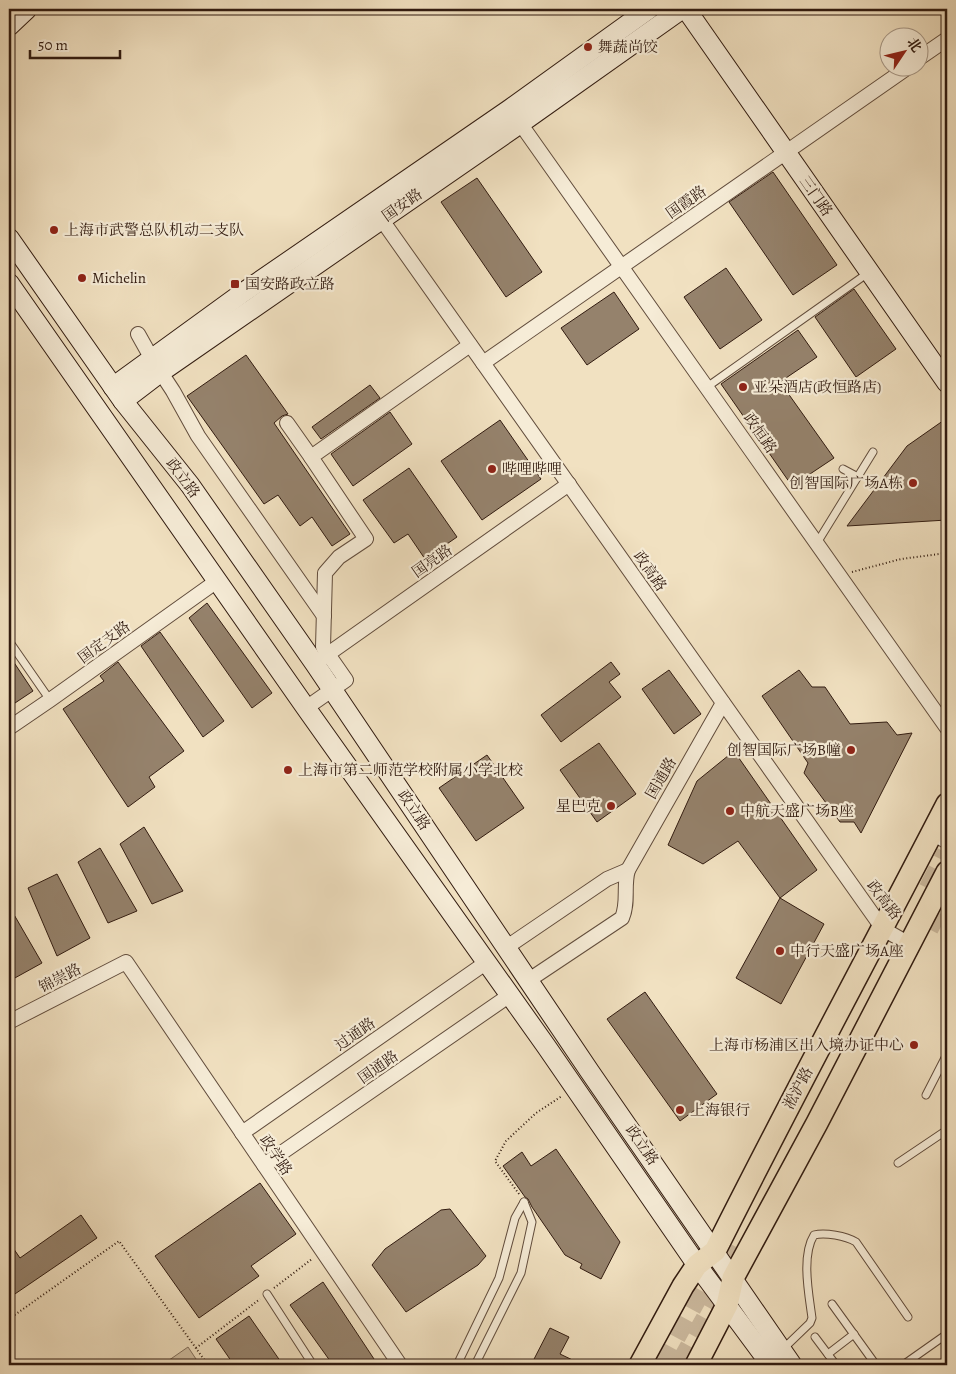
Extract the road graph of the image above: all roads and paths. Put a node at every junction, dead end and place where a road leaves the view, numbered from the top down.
1 (27, 9) edge
2 (649, 9) edge
3 (682, 9) edge
4 (686, 9) edge
5 (9, 26) edge
6 (947, 39) edge
7 (928, 52) edge
8 (892, 78) edge
9 (516, 116) junction
10 (785, 152) junction
11 (377, 212) junction
12 (9, 238) edge
13 (622, 266) junction
14 (870, 272) junction
15 (9, 283) edge
16 (138, 334) dead end
17 (470, 345) junction
18 (483, 363) junction
19 (156, 365) junction
20 (947, 383) edge
21 (708, 387) junction
22 (118, 394) junction
23 (287, 423) dead end
24 (873, 452) dead end
25 (311, 458) junction
26 (842, 469) dead end
27 (858, 477) junction
28 (569, 484) junction
29 (817, 543) junction
30 (947, 553) edge
31 (840, 575) junction
32 (217, 581) junction
33 (324, 616) junction
34 (9, 641) edge
35 (321, 659) junction
36 (332, 689) junction
37 (50, 700) junction
38 (723, 703) junction
39 (306, 708) junction
40 (9, 728) edge
41 (947, 728) edge
42 (947, 804) edge
43 (939, 841) edge
44 (628, 870) junction
45 (947, 872) tunnel mouth
46 (883, 929) junction
47 (911, 945) junction
48 (507, 947) junction
49 (126, 962) joint
50 (487, 962) junction
51 (529, 980) junction
52 (510, 995) junction
53 (9, 1022) edge
54 (947, 1056) edge
55 (575, 1087) junction
56 (926, 1095) dead end
57 (947, 1130) edge
58 (242, 1133) junction
59 (898, 1164) dead end
60 (264, 1166) junction
61 (524, 1202) junction
62 (715, 1251) junction
63 (697, 1265) junction
64 (733, 1278) junction
65 (267, 1294) dead end
66 (832, 1304) dead end
67 (727, 1305) junction
68 (908, 1316) dead end
69 (9, 1318) edge
70 (854, 1334) junction
71 (947, 1334) edge
72 (815, 1336) dead end
73 (828, 1354) junction
74 (787, 1358) edge
75 (208, 1365) edge
76 (313, 1365) edge
77 (400, 1365) edge
78 (457, 1365) edge
79 (474, 1365) edge
80 (640, 1365) edge
81 (696, 1365) edge
82 (770, 1365) edge
83 (836, 1365) edge
84 (876, 1365) edge
85 (903, 1365) edge

1 - 5 main road
2 - 9 main road, 国安路
3 - 9 main road, 国安路
4 - 10 main road, 三门路
6 - 7 street
8 - 10 street, 国霞路
9 - 11 main road, 国安路
9 - 13 street, 政恒路
10 - 13 street, 国霞路
10 - 14 main road, 三门路
11 - 17 street, 政高路
11 - 19 main road, 国安路
12 - 22 main road, 政立路
13 - 18 street, 国霞路
13 - 21 street, 政恒路
14 - 20 main road, 三门路
14 - 21 lane
15 - 32 main road, 政立路
16 - 19 street
17 - 18 street, 政高路
17 - 25 street
18 - 28 street, 政高路
19 - 22 main road, 国安路
19 - 33 street
21 - 29 street, 政恒路
22 - 35 main road, 政立路
23 - 25 street
24 - 27 lane
25 - 33 street
26 - 27 lane
27 - 29 lane
28 - 35 street, 国亮路
28 - 38 street, 政高路
29 - 31 street, 政恒路
30 - 31 path
31 - 41 street, 政恒路
32 - 37 street, 国定支路
32 - 39 main road, 政立路
33 - 35 street
34 - 37 lane
35 - 36 main road, 政立路
36 - 39 street
36 - 48 main road, 政立路
37 - 40 street, 国定支路
38 - 44 street, 国通路
38 - 46 street, 政高路
39 - 50 main road, 政立路
42 - 43 main road, 淞沪路
43 - 46 main road, 淞沪路
44 - 48 street
44 - 51 street, 国通路
45 - 47 main road
46 - 47 street, 政高路
46 - 62 main road, 淞沪路
47 - 64 main road
48 - 51 main road, 政立路
49 - 53 street, 锦崇路
49 - 58 street, 政学路
50 - 52 main road, 政立路
50 - 58 street, 过通路
51 - 62 main road, 政立路
52 - 55 main road, 政立路
52 - 60 street, 国通路
54 - 56 lane
55 - 61 path
55 - 63 main road, 政立路
57 - 59 lane
58 - 60 street, 政学路
60 - 77 street, 政学路
61 - 78 lane
61 - 79 lane
62 - 63 main road, 淞沪路
62 - 64 main road, 政立路
63 - 67 main road, 政立路
63 - 80 main road, 淞沪路
64 - 67 main road
64 - 74 main road, 政立路
65 - 76 lane
66 - 70 lane
67 - 81 main road
67 - 82 main road, 政立路
68 - 74 lane
69 - 75 path
70 - 73 lane
70 - 84 lane
71 - 85 lane
72 - 73 lane
73 - 83 lane

